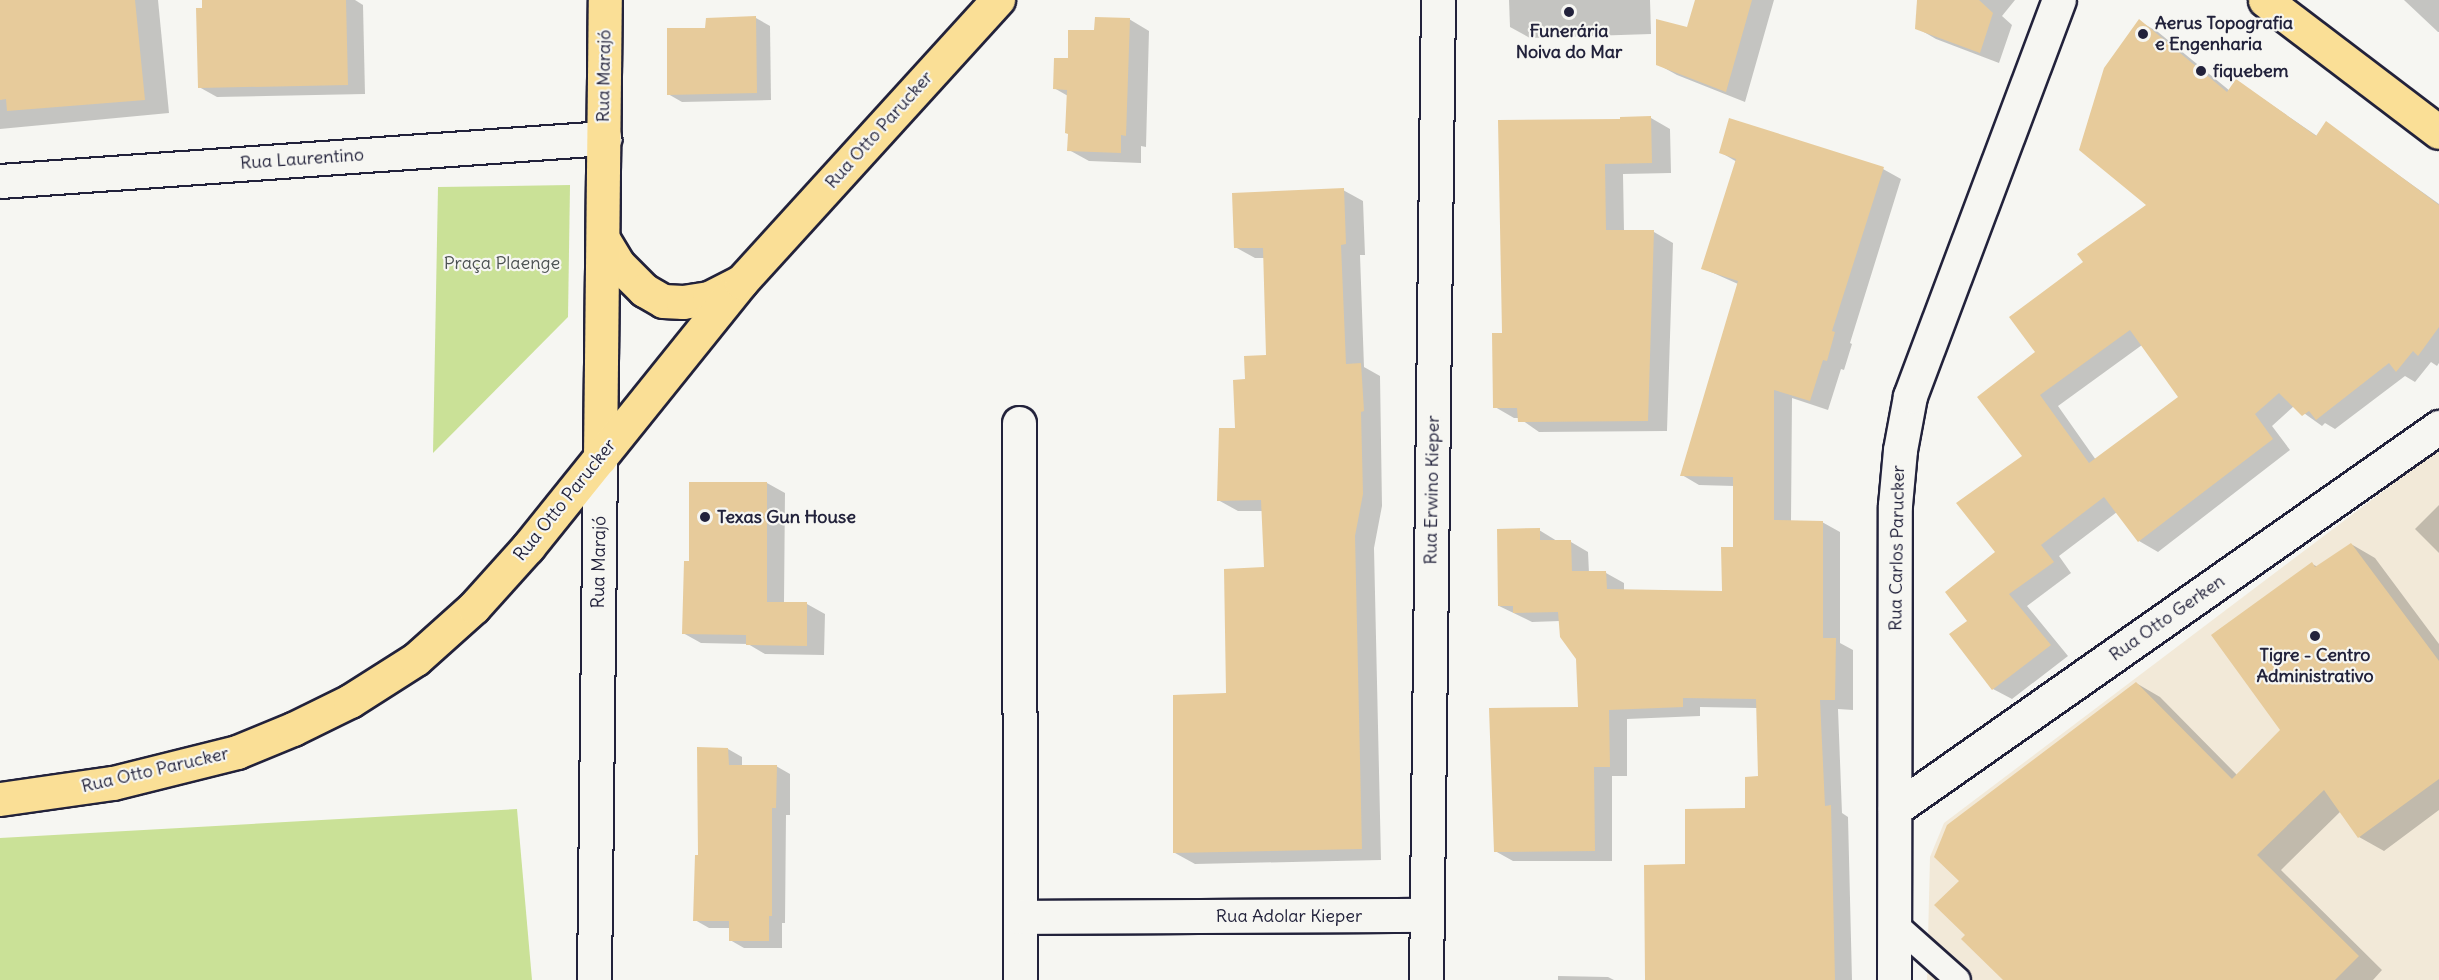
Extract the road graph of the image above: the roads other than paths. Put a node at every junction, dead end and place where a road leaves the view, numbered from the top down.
1 (605, 0) edge
2 (998, 0) edge
3 (1438, 0) edge
4 (2059, 0) edge
5 (2265, 0) edge
6 (2439, 132) edge
7 (604, 138) junction
8 (0, 181) edge
9 (603, 239) junction
10 (741, 282) junction
11 (1019, 423) dead end
12 (2439, 427) edge
13 (600, 458) junction
14 (0, 799) edge
15 (1895, 809) junction
16 (1427, 915) junction
17 (1020, 917) junction
18 (1895, 924) junction
19 (594, 980) edge
20 (1020, 980) edge
21 (1426, 980) edge
22 (1894, 980) edge
23 (1958, 980) edge

1 - 7 main road, Rua Marajó
2 - 10 main road, Rua Otto Parucker
3 - 16 street, Rua Erwino Kieper
4 - 15 street, Rua Carlos Parucker
5 - 6 main road
7 - 8 street, Rua Laurentino
7 - 9 main road, Rua Marajó
9 - 10 main road
9 - 13 main road, Rua Marajó
10 - 13 main road, Rua Otto Parucker
11 - 17 street
12 - 15 street, Rua Otto Gerken
13 - 14 main road, Rua Otto Parucker
13 - 19 street, Rua Marajó
15 - 18 street, Rua Carlos Parucker
16 - 17 street, Rua Adolar Kieper
16 - 21 street, Rua Erwino Kieper
17 - 20 street
18 - 22 street, Rua Carlos Parucker
18 - 23 lane

